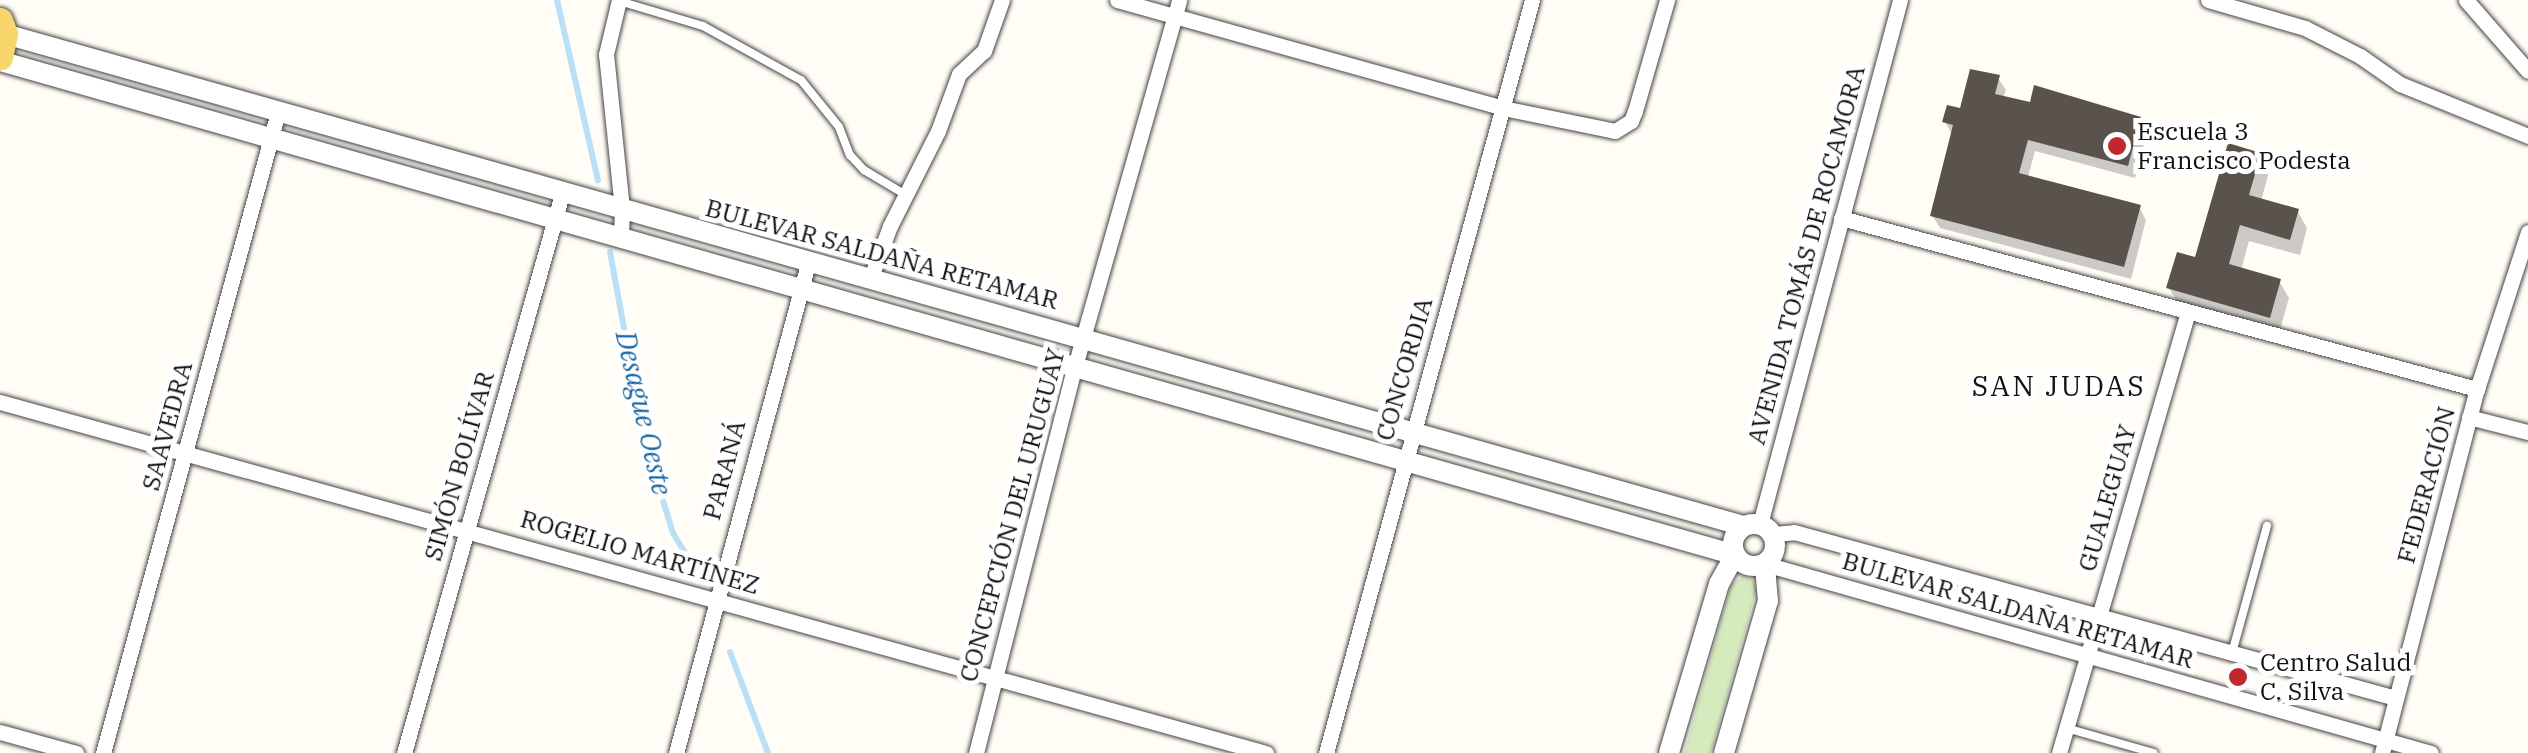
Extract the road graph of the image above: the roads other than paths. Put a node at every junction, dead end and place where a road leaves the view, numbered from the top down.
1 (619, 0) edge
2 (1002, 0) edge
3 (1117, 0) edge
4 (1178, 0) edge
5 (1532, 0) edge
6 (1667, 0) edge
7 (1900, 0) edge
8 (2208, 0) edge
9 (2466, 0) edge
10 (1173, 18) junction
11 (1, 43) edge
12 (2528, 71) edge
13 (1502, 108) junction
14 (278, 112) junction
15 (2528, 136) edge
16 (271, 139) junction
17 (562, 194) junction
18 (906, 196) junction
19 (622, 208) junction
20 (1841, 218) junction
21 (555, 221) junction
22 (2528, 232) edge
23 (620, 238) junction
24 (809, 260) junction
25 (870, 277) junction
26 (800, 287) junction
27 (2187, 314) junction
28 (1085, 336) junction
29 (1075, 366) junction
30 (2476, 389) junction
31 (0, 402) edge
32 (2469, 417) junction
33 (1413, 430) junction
34 (2528, 432) edge
35 (185, 454) junction
36 (1404, 461) junction
37 (2267, 526) dead end
38 (467, 528) junction
39 (1759, 528) junction
40 (1735, 555) junction
41 (1764, 564) junction
42 (714, 600) junction
43 (2098, 616) junction
44 (2232, 652) junction
45 (2088, 654) junction
46 (996, 678) junction
47 (2396, 698) junction
48 (2066, 728) junction
49 (0, 732) edge
50 (2383, 747) edge
51 (76, 753) edge
52 (103, 753) edge
53 (404, 753) edge
54 (676, 753) edge
55 (976, 753) edge
56 (1266, 753) edge
57 (1326, 753) edge
58 (1669, 753) edge
59 (1724, 753) edge
60 (2058, 753) edge
61 (2154, 753) edge
62 (2431, 753) edge

1 - 18 lane
1 - 19 street
2 - 18 street
3 - 10 street
4 - 10 street, CONCEPCIÓN DEL URUGUAY
5 - 13 street, CONCORDIA
6 - 13 street
7 - 20 street, AVENIDA TOMÁS DE ROCAMORA
8 - 15 street
9 - 12 street
10 - 13 street
10 - 28 street, CONCEPCIÓN DEL URUGUAY
11 - 14 street, BULEVAR SALDAÑA RETAMAR
11 - 16 street, BULEVAR SALDAÑA RETAMAR
13 - 33 street, CONCORDIA
14 - 16 street, SAAVEDRA
14 - 17 street, BULEVAR SALDAÑA RETAMAR
16 - 21 street, BULEVAR SALDAÑA RETAMAR
16 - 35 street, SAAVEDRA
17 - 19 street, BULEVAR SALDAÑA RETAMAR
17 - 21 street, SIMÓN BOLÍVAR
18 - 25 street
19 - 23 street
19 - 24 street, BULEVAR SALDAÑA RETAMAR
20 - 27 street
20 - 39 street, AVENIDA TOMÁS DE ROCAMORA
21 - 23 street, BULEVAR SALDAÑA RETAMAR
21 - 38 street, SIMÓN BOLÍVAR
22 - 30 street, FEDERACIÓN
23 - 26 street, BULEVAR SALDAÑA RETAMAR
24 - 25 street, BULEVAR SALDAÑA RETAMAR
24 - 26 street, PARANÁ
25 - 28 street, BULEVAR SALDAÑA RETAMAR
26 - 29 street, BULEVAR SALDAÑA RETAMAR
26 - 42 street, PARANÁ
27 - 30 street
27 - 43 street, GUALEGUAY
28 - 29 street, CONCEPCIÓN DEL URUGUAY
28 - 33 street, BULEVAR SALDAÑA RETAMAR
29 - 36 street, BULEVAR SALDAÑA RETAMAR
29 - 46 street, CONCEPCIÓN DEL URUGUAY
30 - 32 street, FEDERACIÓN
31 - 35 street, ROGELIO MARTÍNEZ
32 - 34 street
32 - 47 street, FEDERACIÓN
33 - 36 street, CONCORDIA
33 - 39 street, BULEVAR SALDAÑA RETAMAR
35 - 38 street, ROGELIO MARTÍNEZ
35 - 52 street, SAAVEDRA
36 - 40 street, BULEVAR SALDAÑA RETAMAR
36 - 57 street, CONCORDIA
37 - 44 lane
38 - 42 street, ROGELIO MARTÍNEZ
38 - 53 street, SIMÓN BOLÍVAR
39 - 40 street
39 - 41 street
39 - 43 street, BULEVAR SALDAÑA RETAMAR
40 - 41 street, BULEVAR SALDAÑA RETAMAR
40 - 58 street
41 - 45 street, BULEVAR SALDAÑA RETAMAR
41 - 59 street
42 - 46 street, ROGELIO MARTÍNEZ
42 - 54 street, PARANÁ
43 - 44 street, BULEVAR SALDAÑA RETAMAR
43 - 45 street, GUALEGUAY
44 - 47 street, BULEVAR SALDAÑA RETAMAR
45 - 48 street, GUALEGUAY
45 - 50 street, BULEVAR SALDAÑA RETAMAR
46 - 55 street, CONCEPCIÓN DEL URUGUAY
46 - 56 street, ROGELIO MARTÍNEZ
47 - 50 street, FEDERACIÓN
48 - 60 street, GUALEGUAY
48 - 61 lane
49 - 51 street
50 - 62 street, BULEVAR SALDAÑA RETAMAR

